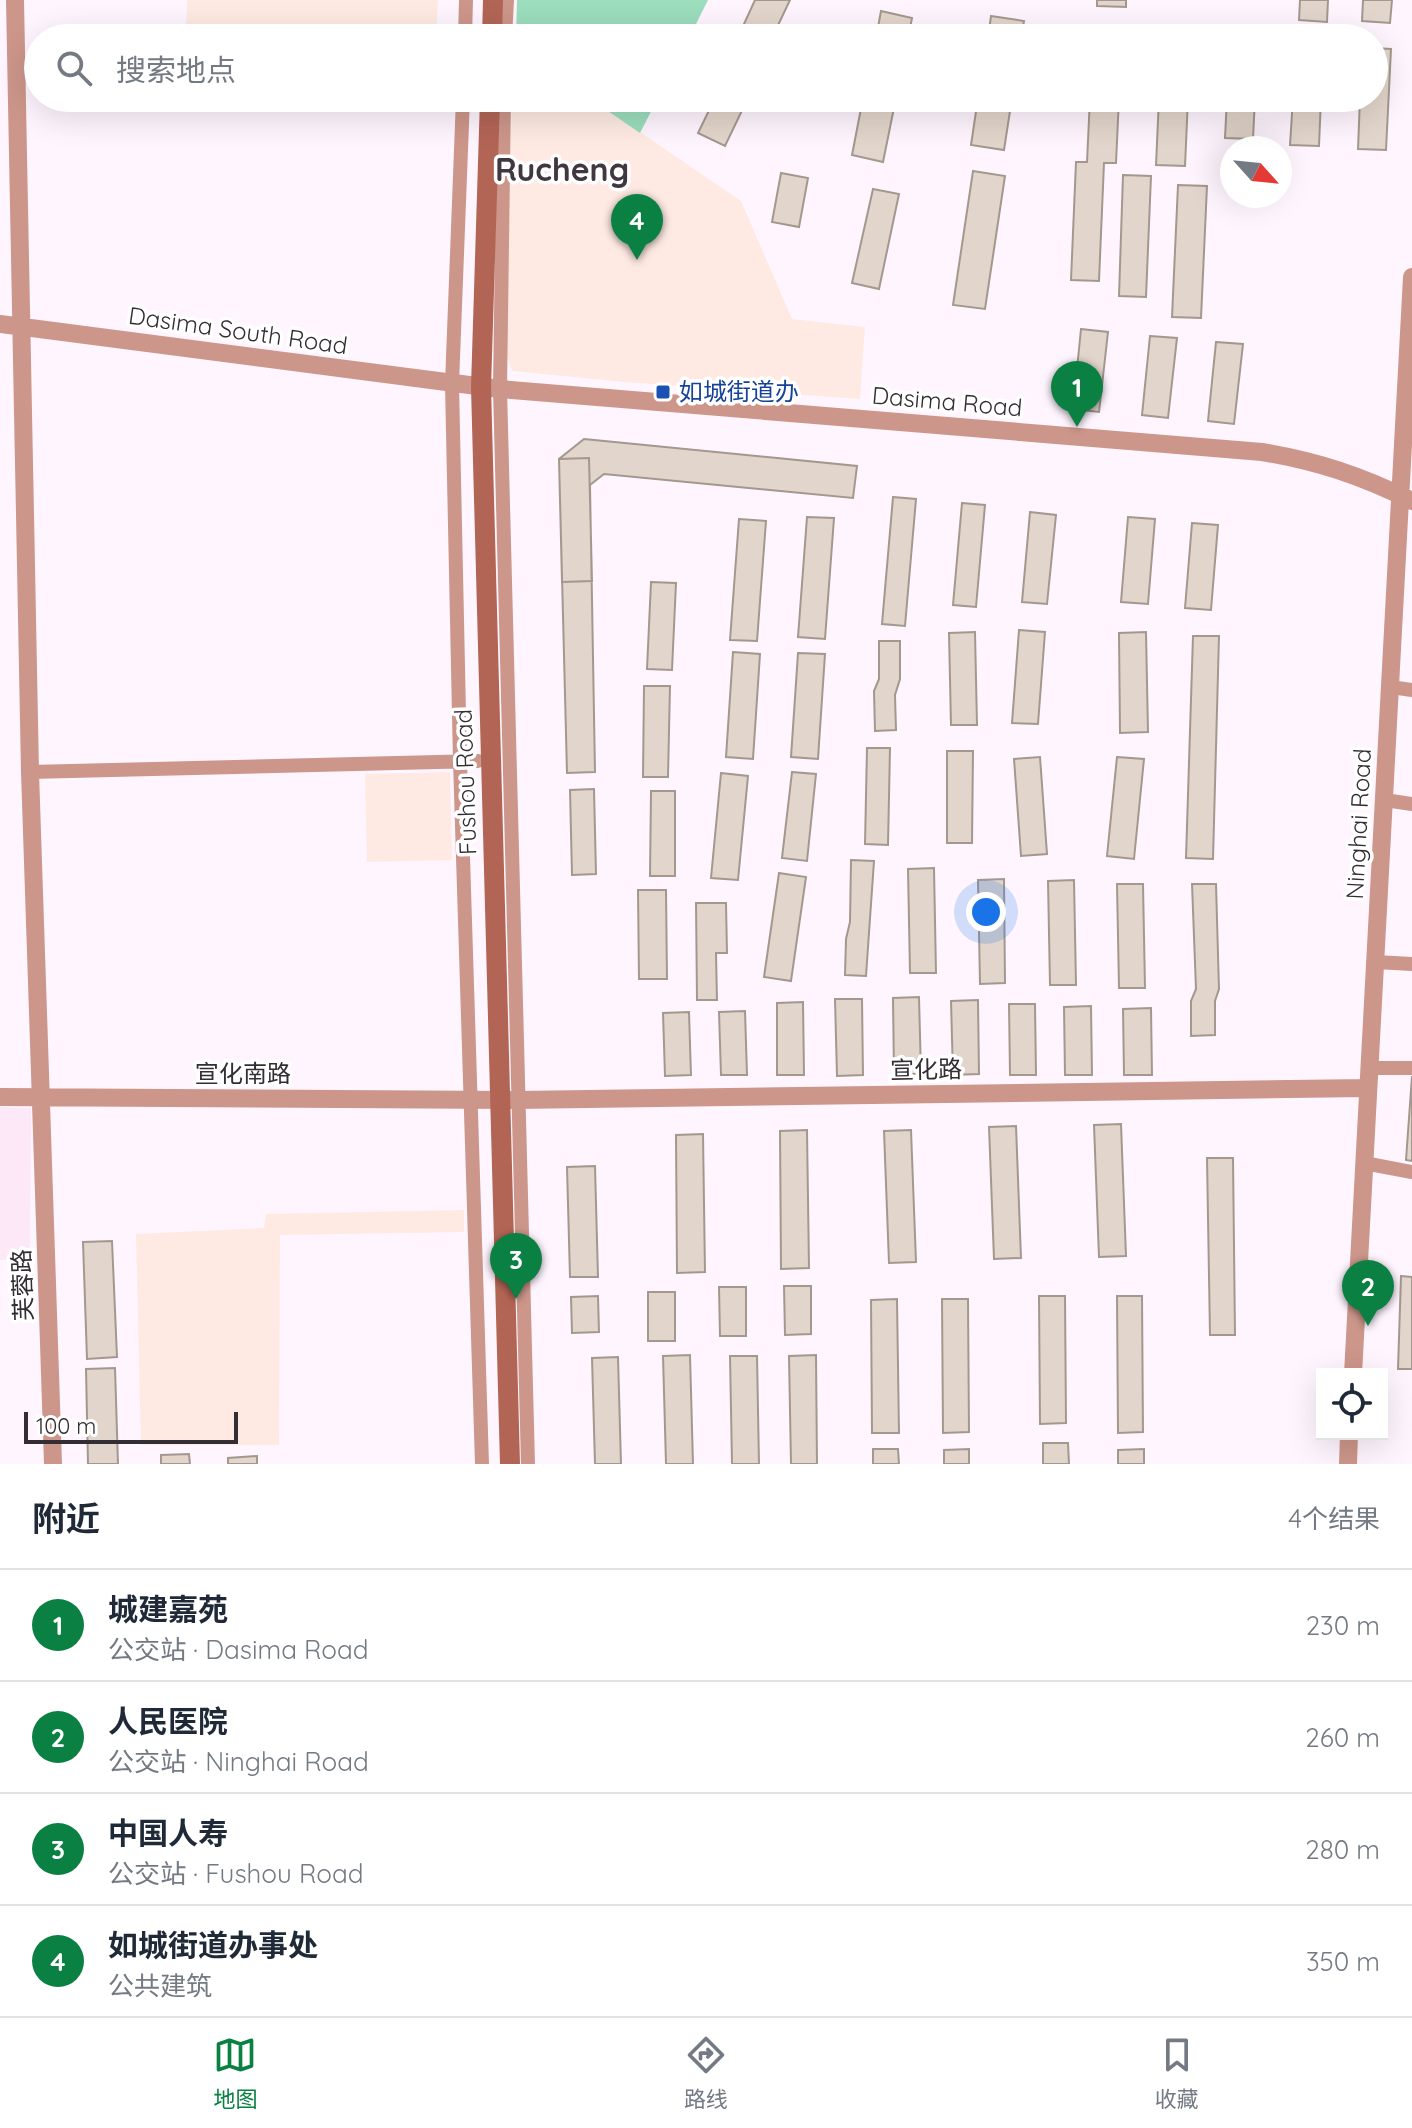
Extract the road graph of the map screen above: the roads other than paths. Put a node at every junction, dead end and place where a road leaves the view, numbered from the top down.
1 (15, 0) edge
2 (466, 0) edge
3 (481, 0) edge
4 (493, 0) edge
5 (507, 0) edge
6 (465, 24) edge
7 (480, 24) edge
8 (492, 24) edge
9 (506, 24) edge
10 (464, 112) edge
11 (478, 112) edge
12 (489, 112) edge
13 (503, 112) edge
14 (1412, 277) edge
15 (0, 324) edge
16 (23, 326) junction
17 (476, 386) junction
18 (1406, 488) edge
19 (1391, 687) junction
20 (1412, 690) edge
21 (469, 761) junction
22 (30, 772) junction
23 (1385, 800) junction
24 (1412, 804) edge
25 (1376, 962) junction
26 (1412, 964) edge
27 (1368, 1068) junction
28 (1412, 1068) edge
29 (1367, 1088) junction
30 (0, 1097) edge
31 (40, 1098) junction
32 (493, 1099) junction
33 (1364, 1163) junction
34 (1412, 1172) edge
35 (1353, 1368) edge
36 (1349, 1440) edge
37 (53, 1464) edge
38 (482, 1464) edge
39 (497, 1464) edge
40 (510, 1464) edge
41 (528, 1464) edge
42 (1348, 1464) edge

1 - 16 street, 芙蓉路
2 - 6 street
3 - 7 main road
4 - 8 main road
5 - 9 street
10 - 17 street
11 - 17 main road, Fushou Road
12 - 17 main road, Fushou Road
13 - 17 street
14 - 18 street, Ninghai Road
15 - 16 street, Dasima South Road
16 - 17 street, Dasima South Road
16 - 22 street, 芙蓉路
17 - 18 street, Dasima Road
17 - 21 main road, Fushou Road
17 - 32 main road, Fushou Road
18 - 19 street, Ninghai Road
19 - 20 street
19 - 23 street, Ninghai Road
21 - 22 street
21 - 32 main road, Fushou Road
22 - 31 street, 芙蓉路
23 - 24 street
23 - 25 street, Ninghai Road
25 - 26 street
25 - 27 street, Ninghai Road
27 - 28 street
27 - 29 street, Ninghai Road
29 - 32 street, 宣化路
29 - 33 street, Ninghai Road
30 - 31 street, 宣化南路
31 - 32 street, 宣化南路
31 - 37 street, 芙蓉路
32 - 38 street
32 - 39 main road, Fushou Road
32 - 40 main road, Fushou Road
32 - 41 street
33 - 34 street
33 - 35 street, Ninghai Road
36 - 42 street

